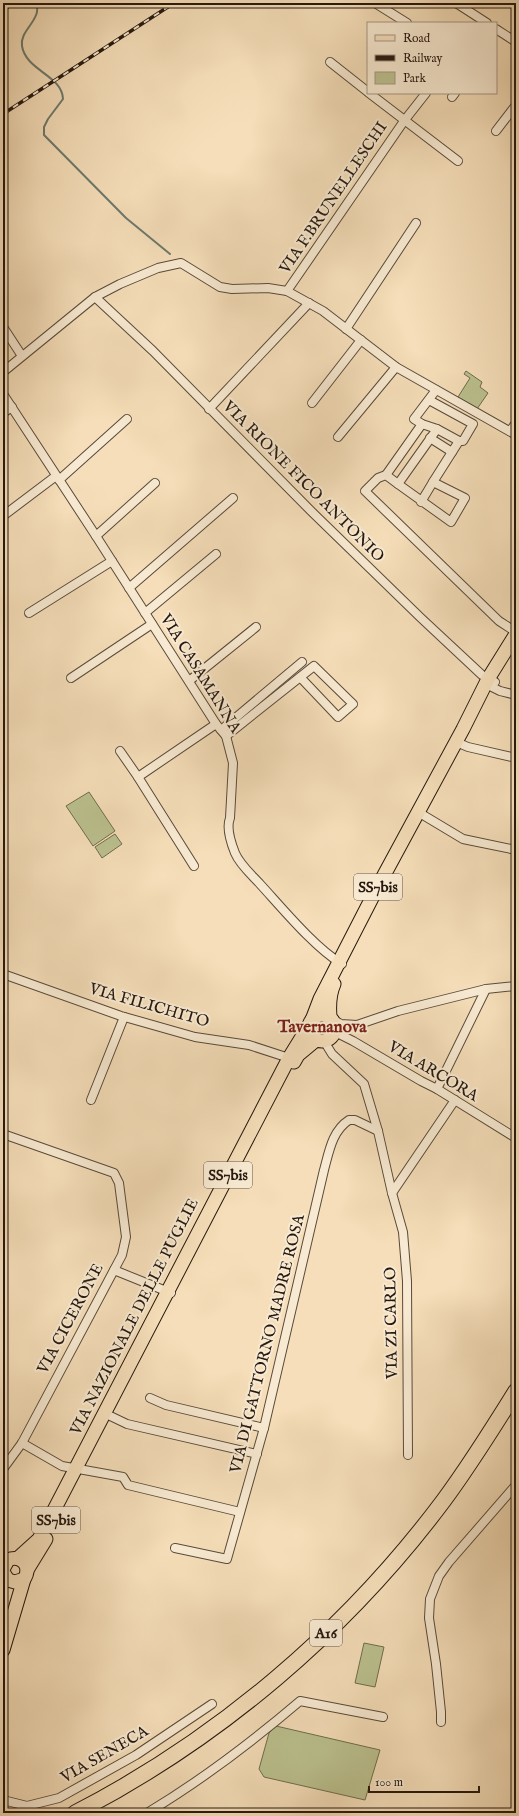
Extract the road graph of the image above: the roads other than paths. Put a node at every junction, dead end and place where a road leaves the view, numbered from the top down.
1 (375, 3) edge
2 (456, 3) edge
3 (405, 22) edge
4 (485, 22) edge
5 (497, 32) edge
6 (516, 42) edge
7 (330, 62) dead end
8 (367, 91) edge
9 (370, 94) edge
10 (425, 94) edge
11 (516, 105) edge
12 (404, 121) junction
13 (496, 131) dead end
14 (458, 161) dead end
15 (416, 223) dead end
16 (287, 291) junction
17 (95, 297) junction
18 (310, 303) junction
19 (3, 327) edge
20 (346, 329) junction
21 (361, 340) junction
22 (22, 356) junction
23 (396, 367) junction
24 (3, 372) edge
25 (436, 390) junction
26 (3, 394) edge
27 (429, 400) junction
28 (312, 403) dead end
29 (12, 407) junction
30 (210, 409) junction
31 (3, 413) edge
32 (127, 419) dead end
33 (516, 423) edge
34 (422, 424) junction
35 (437, 428) junction
36 (513, 433) edge
37 (338, 437) dead end
38 (430, 438) junction
39 (459, 441) junction
40 (452, 452) junction
41 (386, 475) junction
42 (58, 478) junction
43 (433, 482) junction
44 (155, 483) dead end
45 (398, 484) junction
46 (233, 498) dead end
47 (421, 502) junction
48 (3, 516) edge
49 (96, 536) junction
50 (216, 554) dead end
51 (112, 561) junction
52 (129, 588) junction
53 (145, 612) junction
54 (29, 614) dead end
55 (152, 624) junction
56 (256, 627) dead end
57 (516, 633) edge
58 (516, 644) edge
59 (302, 662) dead end
60 (300, 677) junction
61 (71, 678) dead end
62 (189, 681) junction
63 (490, 683) junction
64 (516, 696) edge
65 (221, 730) junction
66 (459, 743) junction
67 (120, 751) dead end
68 (516, 758) edge
69 (138, 777) junction
70 (421, 814) junction
71 (516, 850) edge
72 (194, 866) dead end
73 (341, 964) junction
74 (3, 974) edge
75 (516, 986) edge
76 (486, 989) junction
77 (124, 1017) junction
78 (331, 1018) junction
79 (311, 1022) junction
80 (335, 1032) junction
81 (320, 1040) junction
82 (292, 1059) junction
83 (437, 1089) junction
84 (91, 1100) dead end
85 (454, 1100) junction
86 (378, 1131) junction
87 (3, 1134) edge
88 (516, 1138) edge
89 (392, 1193) junction
90 (114, 1270) junction
91 (170, 1293) junction
92 (516, 1390) edge
93 (150, 1398) dead end
94 (516, 1410) edge
95 (107, 1415) junction
96 (264, 1428) junction
97 (22, 1443) junction
98 (257, 1454) junction
99 (408, 1455) dead end
100 (3, 1469) edge
101 (78, 1469) junction
102 (516, 1485) edge
103 (240, 1512) junction
104 (175, 1548) dead end
105 (18, 1558) junction
106 (11, 1576) edge
107 (3, 1630) edge
108 (3, 1650) edge
109 (212, 1704) dead end
110 (384, 1717) dead end
111 (441, 1722) dead end
112 (3, 1800) edge
113 (75, 1813) edge
114 (96, 1813) edge
115 (147, 1813) edge

1 - 3 street
2 - 4 street
5 - 6 street
7 - 8 street, VIA F.BRUNELLESCHI
9 - 12 street, VIA F.BRUNELLESCHI
10 - 12 street, VIA F.BRUNELLESCHI
11 - 13 street
12 - 14 street, VIA F.BRUNELLESCHI
12 - 16 street, VIA F.BRUNELLESCHI
15 - 20 street
16 - 17 street
16 - 18 street
17 - 22 street
17 - 30 street, VIA RIONE FICO ANTONIO
18 - 20 street
18 - 30 street
19 - 22 street
20 - 21 street
21 - 23 street
21 - 28 street
22 - 24 street
23 - 25 street
23 - 37 street
25 - 27 street
25 - 36 street
26 - 29 street, VIA CASAMANNA
27 - 34 street
27 - 39 street
29 - 31 street
29 - 42 street, VIA CASAMANNA
30 - 63 street, VIA RIONE FICO ANTONIO
32 - 42 street
33 - 36 street
34 - 35 street
34 - 41 street
35 - 38 street
35 - 39 street
38 - 40 street
38 - 45 street
39 - 40 street
40 - 43 street
41 - 45 street
41 - 57 street
42 - 48 street
42 - 49 street, VIA CASAMANNA
43 - 47 street
43 - 47 street
44 - 49 street
45 - 47 street
46 - 52 street
49 - 51 street, VIA CASAMANNA
50 - 53 street
51 - 52 street, VIA CASAMANNA
51 - 54 street
52 - 53 street, VIA CASAMANNA
53 - 55 street, VIA CASAMANNA
55 - 61 street
55 - 62 street, VIA CASAMANNA
56 - 62 street
57 - 63 main road, VIA NAZIONALE DELLE PUGLIE / SS7bis
58 - 63 main road, VIA NAZIONALE DELLE PUGLIE / SS7bis
59 - 65 street
60 - 60 street
60 - 65 street
62 - 65 street, VIA CASAMANNA
63 - 64 street, VIA RIONE FICO ANTONIO
63 - 66 main road, VIA NAZIONALE DELLE PUGLIE / SS7bis
65 - 69 street
65 - 73 street, VIA CASAMANNA
66 - 68 street
66 - 70 main road, VIA NAZIONALE DELLE PUGLIE / SS7bis
67 - 69 street
69 - 72 street
70 - 71 street
70 - 73 main road, VIA NAZIONALE DELLE PUGLIE / SS7bis
73 - 78 main road, VIA NAZIONALE DELLE PUGLIE / SS7bis
73 - 79 main road, VIA NAZIONALE DELLE PUGLIE / SS7bis
74 - 77 street, VIA FILICHITO
75 - 76 street
76 - 78 street
76 - 83 street
77 - 82 street, VIA FILICHITO
77 - 84 street
78 - 79 main road
78 - 80 main road, SS7bis
79 - 81 main road
79 - 82 main road, VIA NAZIONALE DELLE PUGLIE / SS7bis
80 - 81 main road
80 - 83 street, VIA ARCORA
81 - 82 main road, VIA NAZIONALE DELLE PUGLIE
81 - 86 street, VIA ZI CARLO
82 - 91 main road, VIA NAZIONALE DELLE PUGLIE / SS7bis
83 - 85 street, VIA ARCORA
85 - 88 street, VIA ARCORA
85 - 89 street
86 - 89 street, VIA ZI CARLO
86 - 96 street, VIA DI GATTORNO MADRE ROSA
87 - 90 street, VIA CICERONE
89 - 99 street, VIA ZI CARLO
90 - 91 street
90 - 97 street, VIA CICERONE
91 - 95 main road, VIA NAZIONALE DELLE PUGLIE / SS7bis
92 - 113 highway, A16
93 - 96 street
94 - 114 highway, A16
95 - 98 street
95 - 101 main road, VIA NAZIONALE DELLE PUGLIE / SS7bis
96 - 98 street, VIA DI GATTORNO MADRE ROSA
97 - 100 street, VIA CICERONE
97 - 101 street
98 - 103 street, VIA DI GATTORNO MADRE ROSA
101 - 103 street
101 - 105 main road, VIA NAZIONALE DELLE PUGLIE / SS7bis
101 - 106 main road, VIA NAZIONALE DELLE PUGLIE / SS7bis
102 - 111 street
103 - 104 street, VIA DI GATTORNO MADRE ROSA
105 - 106 main road, SS7bis
105 - 106 main road
106 - 107 main road, VIA NAZIONALE DELLE PUGLIE / SS7bis
106 - 108 main road, VIA NAZIONALE DELLE PUGLIE / SS7bis
109 - 112 street, VIA SENECA
110 - 115 street

